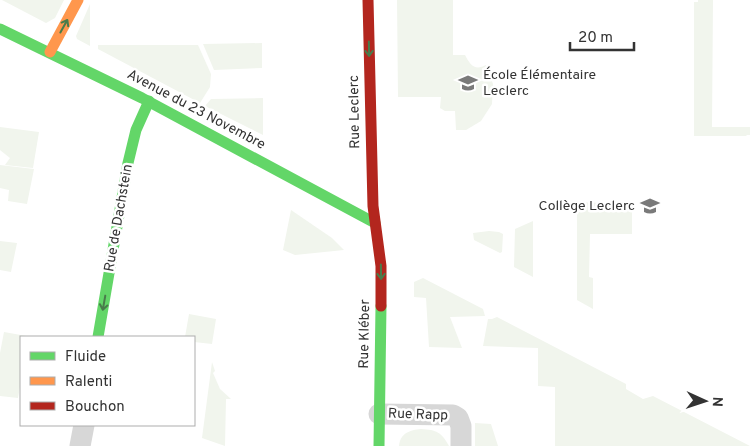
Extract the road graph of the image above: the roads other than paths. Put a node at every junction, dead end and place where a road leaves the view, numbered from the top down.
1 (78, 0) edge
2 (368, 0) edge
3 (0, 29) edge
4 (50, 52) junction
5 (149, 101) junction
6 (375, 223) junction
7 (98, 336) edge
8 (379, 414) junction
9 (84, 426) edge
10 (80, 446) edge
11 (379, 446) edge
12 (461, 446) edge

4 -> 1 street
2 -> 6 street, Rue Leclerc
3 - 4 street, Avenue du 23 Novembre
4 - 5 street, Avenue du 23 Novembre
5 - 6 street, Avenue du 23 Novembre
5 -> 7 street, Rue de Dachstein
6 -> 8 street, Rue Kléber
8 - 11 street, Rue Kléber
8 - 12 street, Rue Rapp
9 - 10 street

